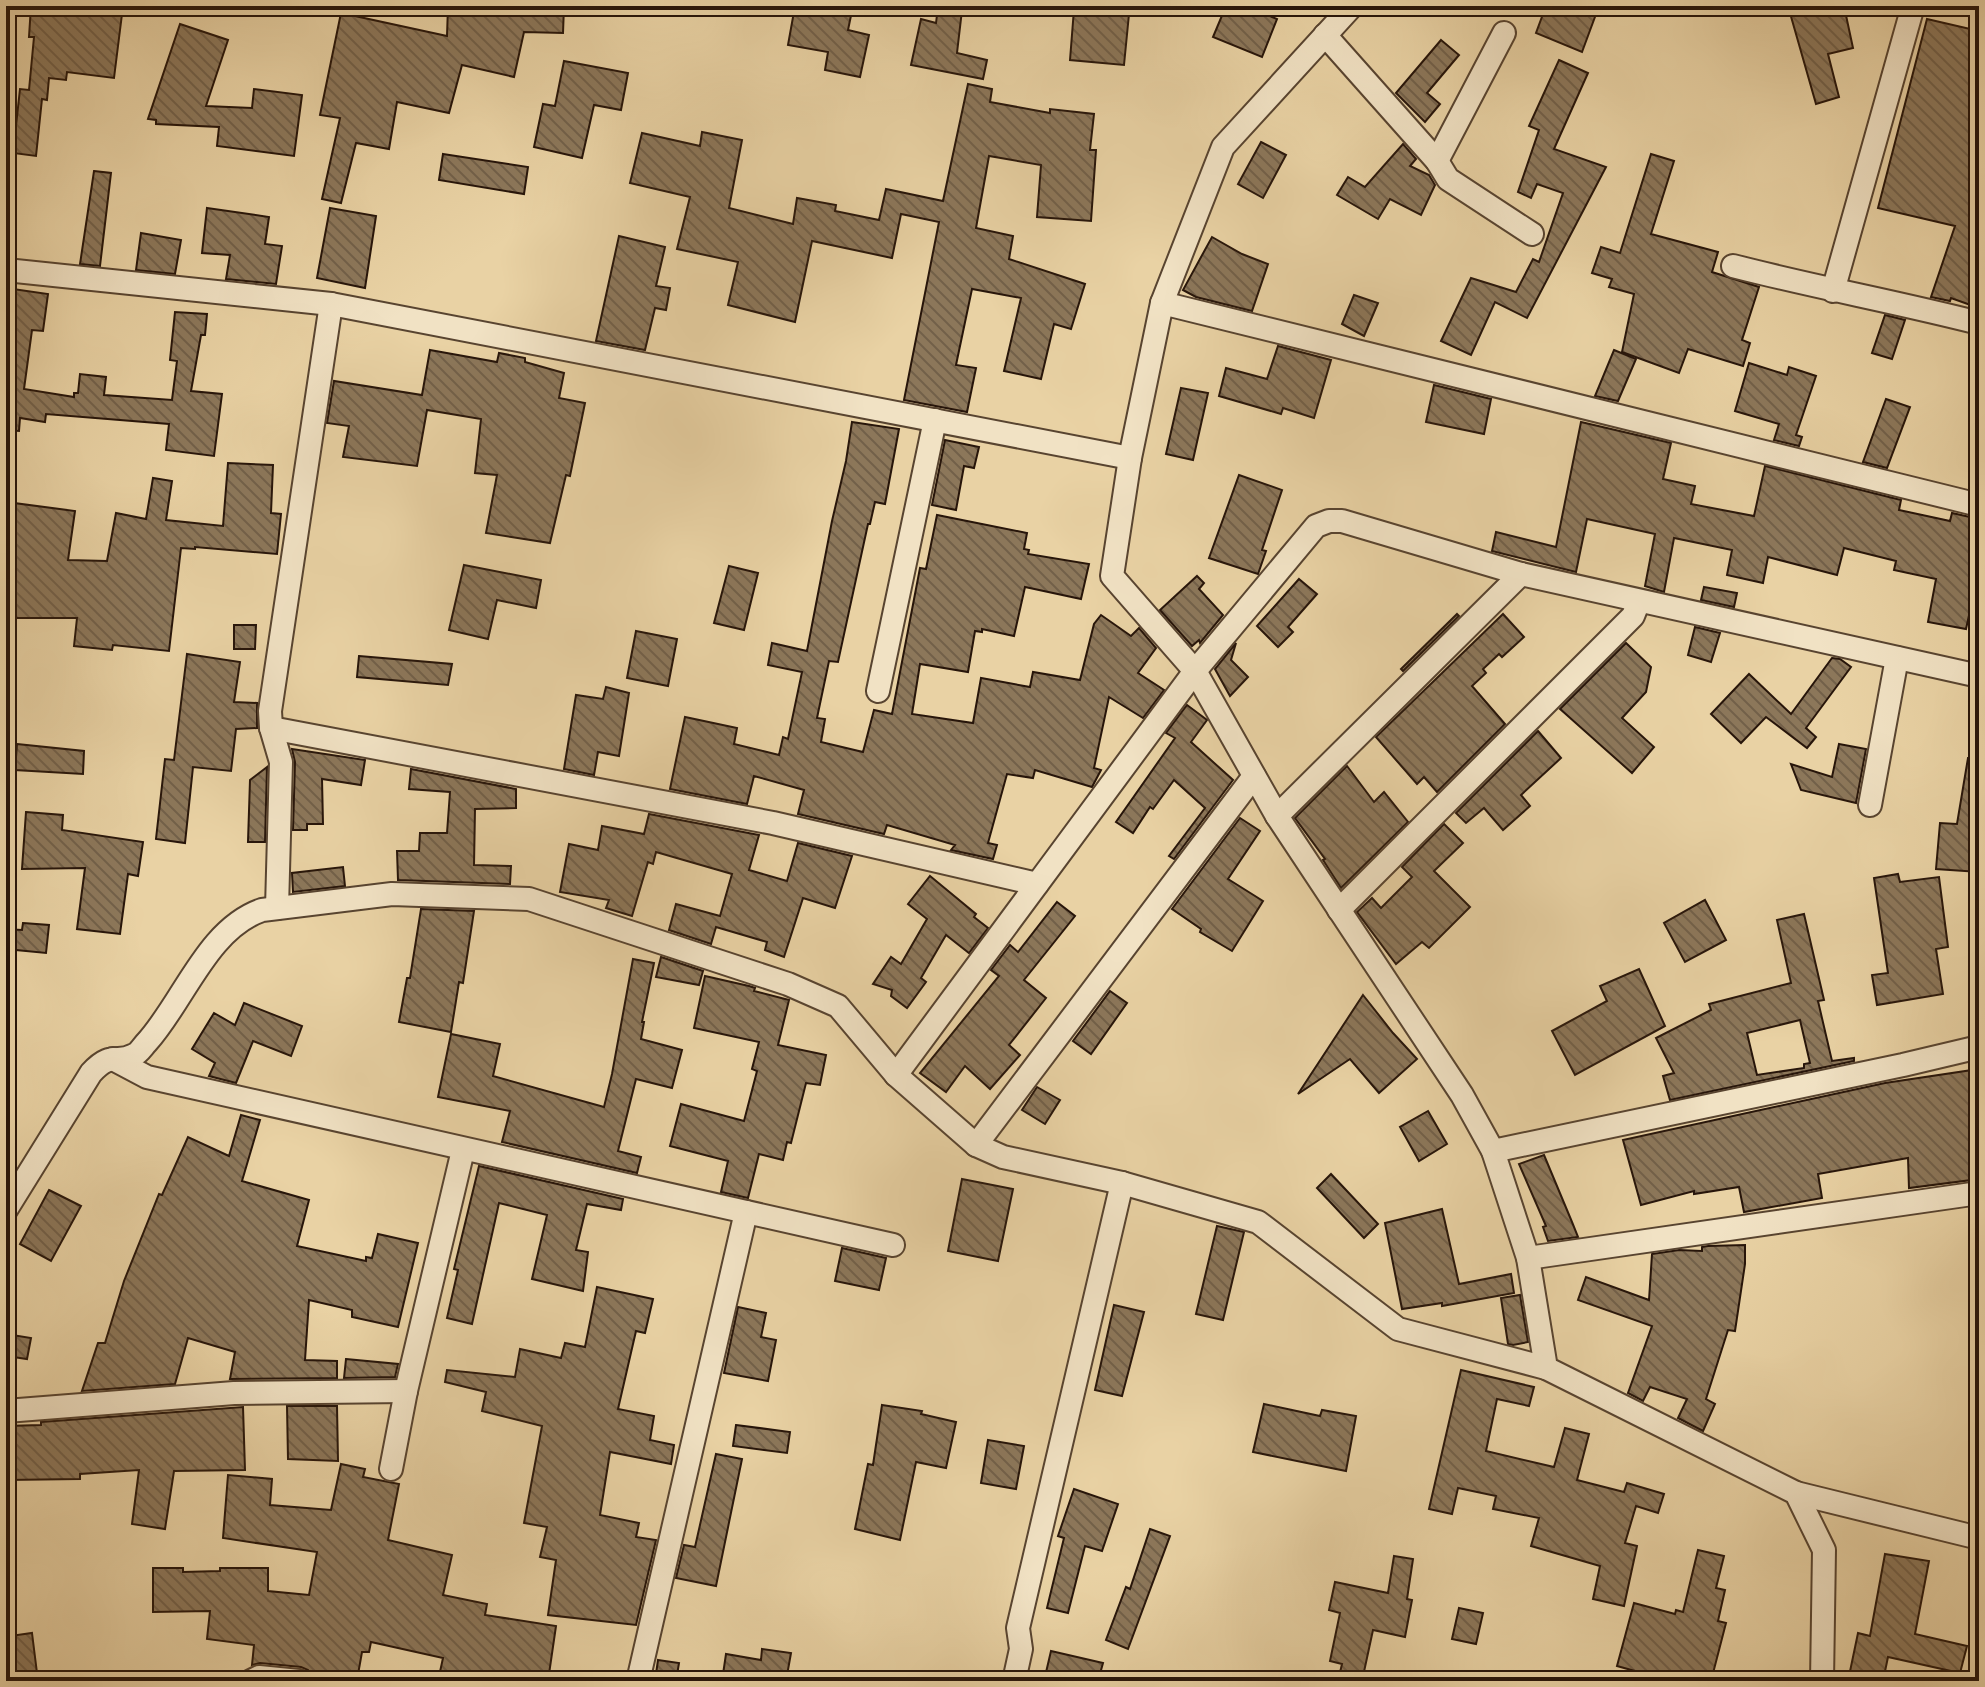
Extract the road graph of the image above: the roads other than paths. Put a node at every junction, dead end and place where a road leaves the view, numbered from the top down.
1 (1352, 6) edge
2 (1913, 6) edge
3 (1504, 33) dead end
4 (1325, 35) junction
5 (1437, 161) junction
6 (1532, 234) dead end
7 (1733, 266) dead end
8 (6, 270) edge
9 (1833, 291) junction
10 (1162, 303) junction
11 (331, 304) junction
12 (1979, 323) edge
13 (935, 420) junction
14 (1130, 458) junction
15 (1979, 505) edge
16 (1521, 574) junction
17 (1639, 601) junction
18 (1897, 658) junction
19 (1195, 671) junction
20 (1979, 676) edge
21 (878, 691) dead end
22 (271, 728) junction
23 (1254, 776) junction
24 (1870, 805) dead end
25 (1277, 816) junction
26 (1037, 884) junction
27 (277, 908) junction
28 (1339, 910) junction
29 (1979, 1047) edge
30 (113, 1059) junction
31 (896, 1075) junction
32 (976, 1145) junction
33 (463, 1150) junction
34 (1493, 1151) junction
35 (1122, 1183) junction
36 (1979, 1193) edge
37 (6, 1210) edge
38 (746, 1212) junction
39 (893, 1245) dead end
40 (1528, 1258) junction
41 (1546, 1368) junction
42 (406, 1391) junction
43 (6, 1411) edge
44 (391, 1469) dead end
45 (1796, 1493) junction
46 (1979, 1538) edge
47 (1826, 1680) edge
48 (251, 1681) edge
49 (299, 1681) edge
50 (638, 1681) edge
51 (1014, 1681) edge

1 - 4 street
2 - 9 street
3 - 5 street
4 - 5 street
4 - 10 street
5 - 6 street
7 - 9 street
8 - 11 street
9 - 12 street
10 - 14 street
10 - 15 street
11 - 13 street
11 - 22 street
13 - 14 street
13 - 21 street
14 - 19 street
16 - 17 street
16 - 19 street
16 - 25 street
17 - 18 street
17 - 28 street
18 - 20 street
18 - 24 street
19 - 23 street
19 - 26 street
22 - 26 street
22 - 27 street
23 - 25 street
23 - 32 street
25 - 28 street
26 - 31 street
27 - 30 street
27 - 31 street
28 - 34 street
29 - 34 street
30 - 33 street
30 - 37 street
31 - 32 street
32 - 35 street
33 - 38 street
33 - 42 street
34 - 40 street
35 - 41 street
35 - 51 street
36 - 40 street
38 - 39 street
38 - 50 street
40 - 41 street
41 - 45 street
42 - 43 street
42 - 44 street
45 - 46 street
45 - 47 street
48 - 49 street

